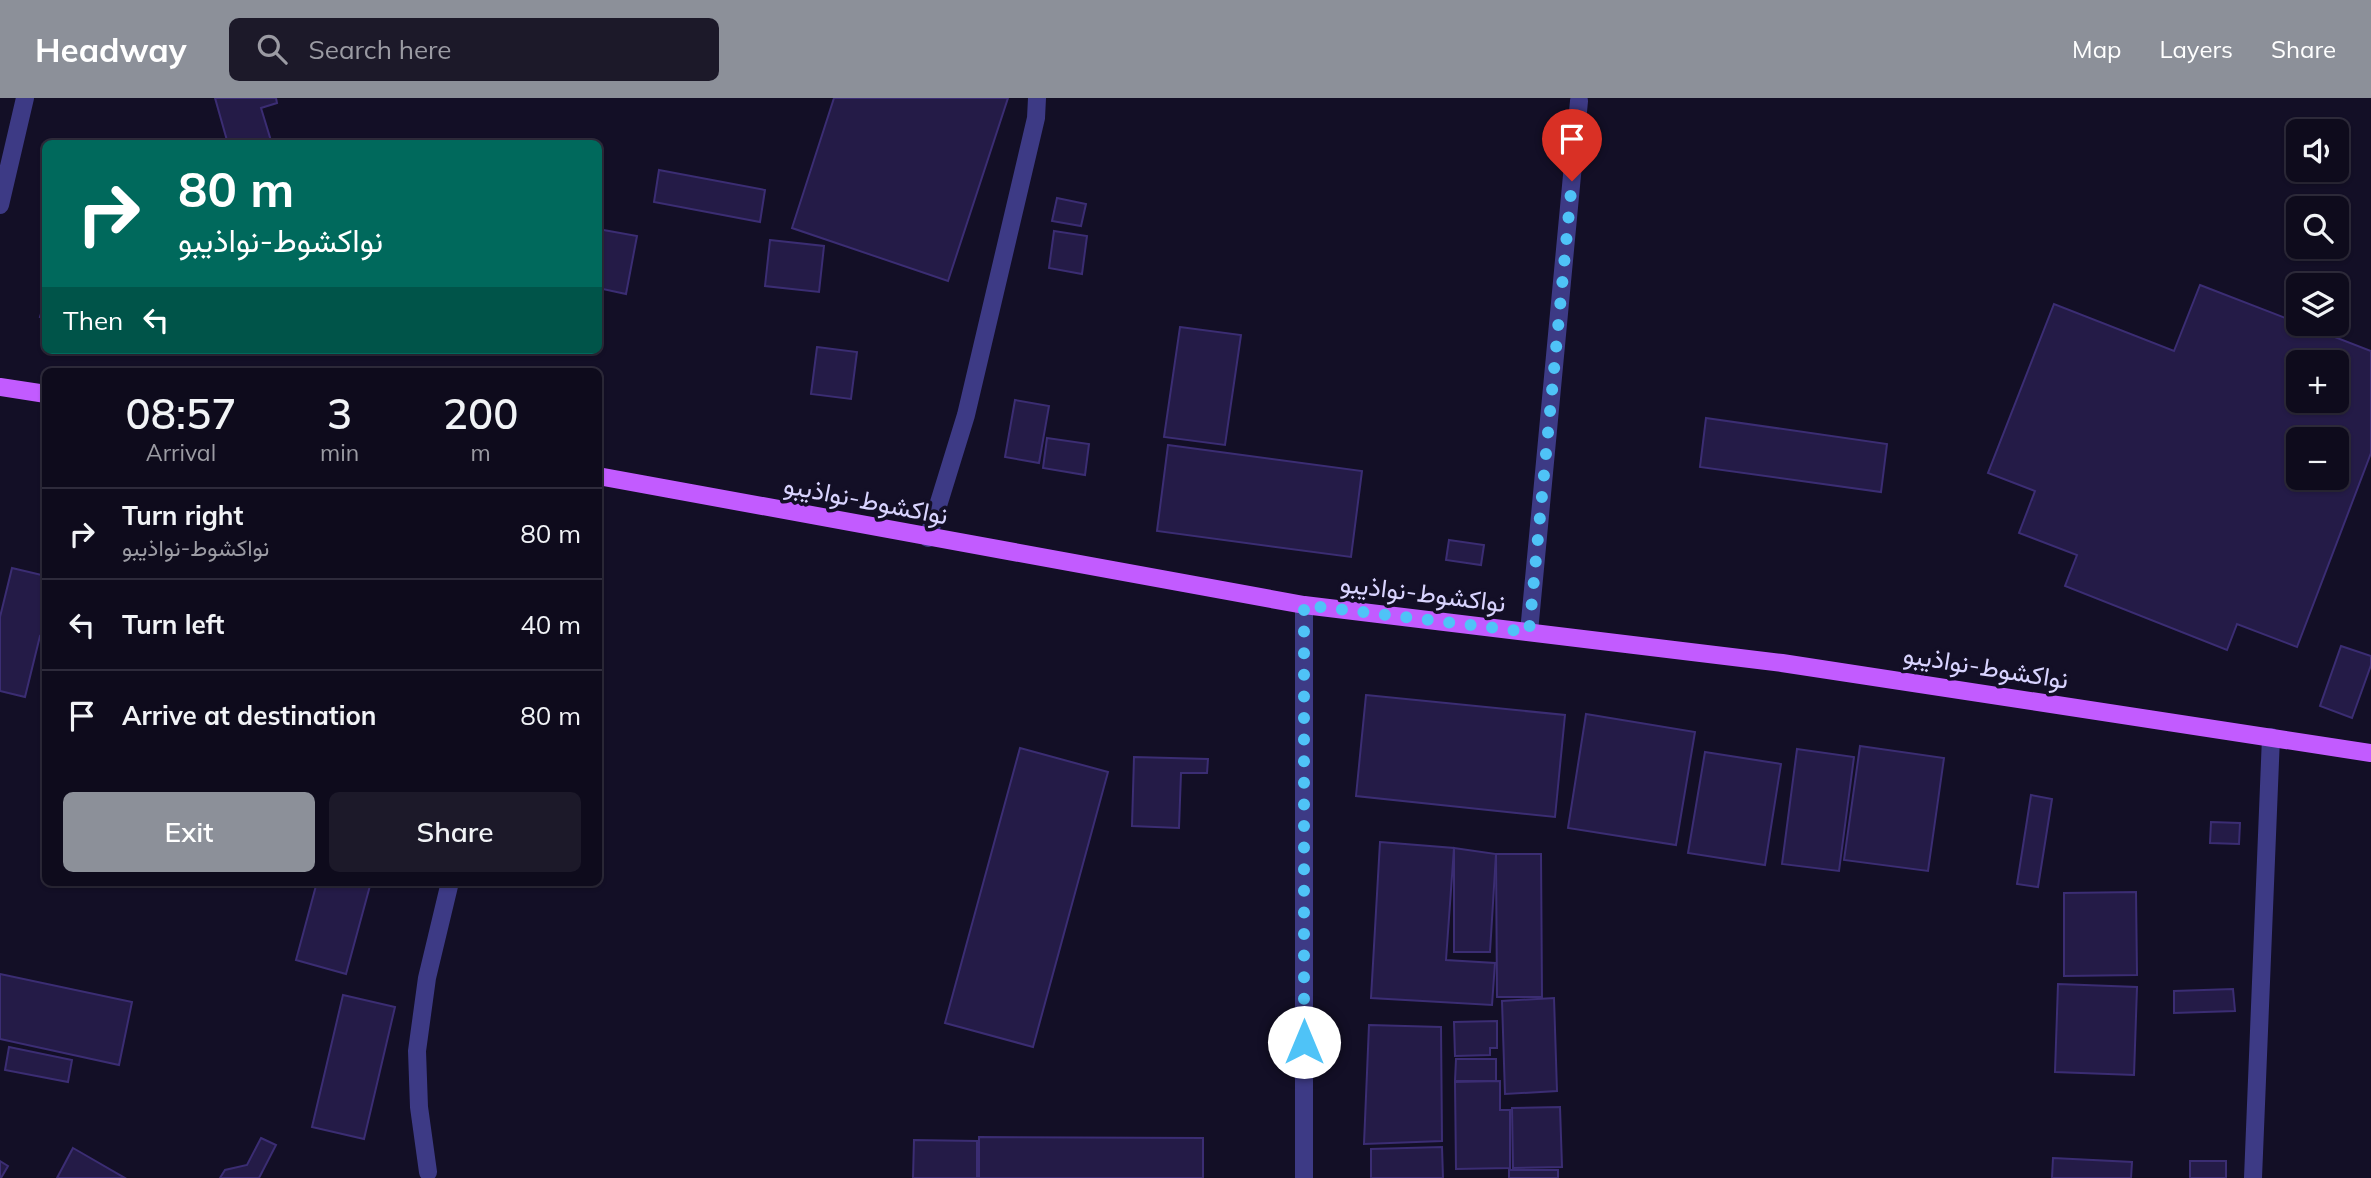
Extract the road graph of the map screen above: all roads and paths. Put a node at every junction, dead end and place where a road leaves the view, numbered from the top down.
1 (24, 98) edge
2 (1037, 98) edge
3 (1579, 101) dead end
4 (0, 205) edge
5 (0, 387) edge
6 (42, 393) edge
7 (602, 477) edge
8 (928, 538) junction
9 (1304, 605) junction
10 (1529, 632) junction
11 (2271, 737) junction
12 (2371, 752) edge
13 (449, 886) edge
14 (428, 1172) dead end
15 (1304, 1178) edge
16 (2253, 1178) edge

1 - 4 street
2 - 8 street
3 - 10 street
5 - 6 main road
7 - 8 main road, نواكشوط-نواذيبو
8 - 9 main road, نواكشوط-نواذيبو
9 - 10 main road, نواكشوط-نواذيبو
9 - 15 street
10 - 11 main road, نواكشوط-نواذيبو
11 - 12 main road, نواكشوط-نواذيبو
11 - 16 street
13 - 14 street

